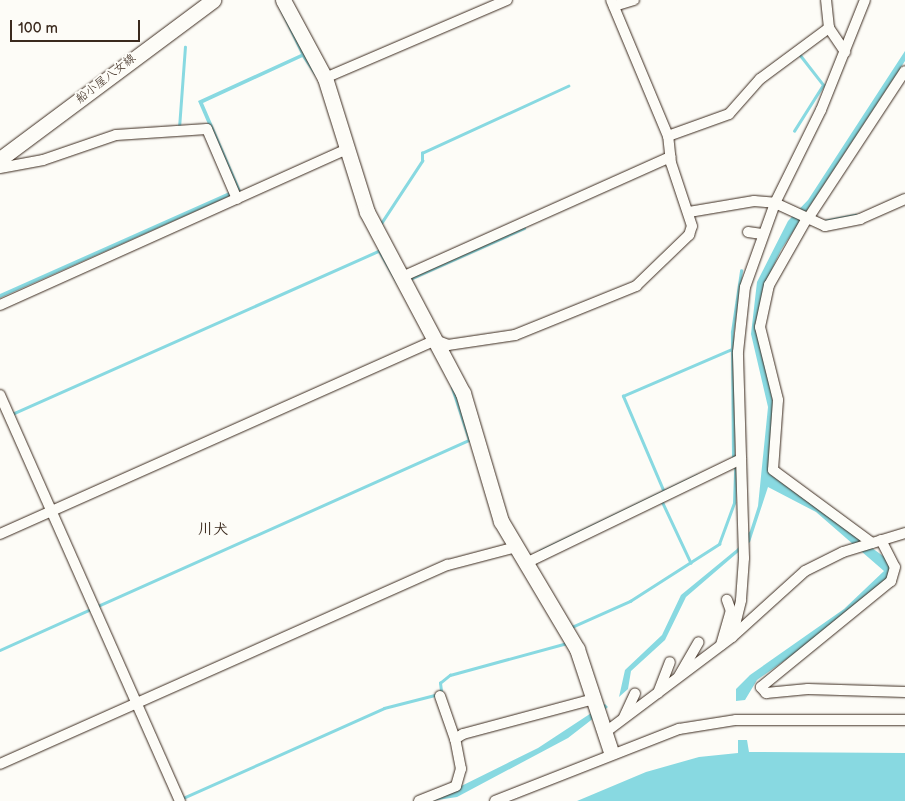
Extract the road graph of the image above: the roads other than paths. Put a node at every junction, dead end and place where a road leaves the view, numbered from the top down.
1 (212, 0) edge
2 (283, 0) edge
3 (507, 0) edge
4 (634, 0) edge
5 (826, 0) edge
6 (865, 0) edge
7 (612, 3) edge
8 (829, 28) junction
9 (844, 52) junction
10 (905, 71) edge
11 (325, 78) junction
12 (668, 136) junction
13 (349, 148) junction
14 (670, 157) junction
15 (0, 159) edge
16 (0, 168) edge
17 (235, 194) junction
18 (905, 199) edge
19 (775, 203) junction
20 (689, 212) junction
21 (805, 220) junction
22 (748, 232) dead end
23 (762, 234) junction
24 (402, 277) junction
25 (0, 305) edge
26 (435, 340) junction
27 (0, 395) edge
28 (741, 459) junction
29 (51, 512) junction
30 (905, 533) edge
31 (0, 534) edge
32 (876, 541) junction
33 (516, 548) junction
34 (526, 563) junction
35 (727, 600) dead end
36 (732, 637) junction
37 (698, 642) dead end
38 (721, 645) junction
39 (670, 662) dead end
40 (679, 676) junction
41 (905, 692) edge
42 (635, 693) dead end
43 (658, 693) junction
44 (440, 696) dead end
45 (594, 699) junction
46 (137, 703) junction
47 (622, 720) junction
48 (905, 720) edge
49 (607, 731) junction
50 (455, 739) junction
51 (611, 752) junction
52 (0, 764) edge
53 (180, 801) edge
54 (419, 801) edge
55 (495, 801) edge

1 - 15 street, 船小屋八女線
2 - 11 street
3 - 11 street
4 - 7 street
5 - 8 street
6 - 9 street
7 - 12 street
8 - 9 street
8 - 12 street
9 - 19 street
10 - 21 street
11 - 13 street
12 - 14 street
13 - 17 street
13 - 24 street
14 - 20 street
14 - 24 street
16 - 17 street
17 - 25 street
18 - 21 street
19 - 20 street
19 - 21 street
19 - 23 street
20 - 26 street
21 - 32 street
22 - 23 street
23 - 28 street
24 - 26 street
26 - 29 street
26 - 33 street
27 - 29 street
28 - 34 street
28 - 36 street
29 - 31 street
29 - 46 street
30 - 32 street
32 - 36 street
32 - 41 street
33 - 34 street
33 - 46 street
34 - 45 street
35 - 38 street
36 - 38 street
37 - 40 street
38 - 40 street
39 - 43 street
40 - 43 street
42 - 47 street
43 - 47 street
44 - 50 street
45 - 49 street
45 - 50 street
46 - 52 street
46 - 53 street
47 - 49 street
48 - 51 street
49 - 51 street
50 - 54 street
51 - 55 street

